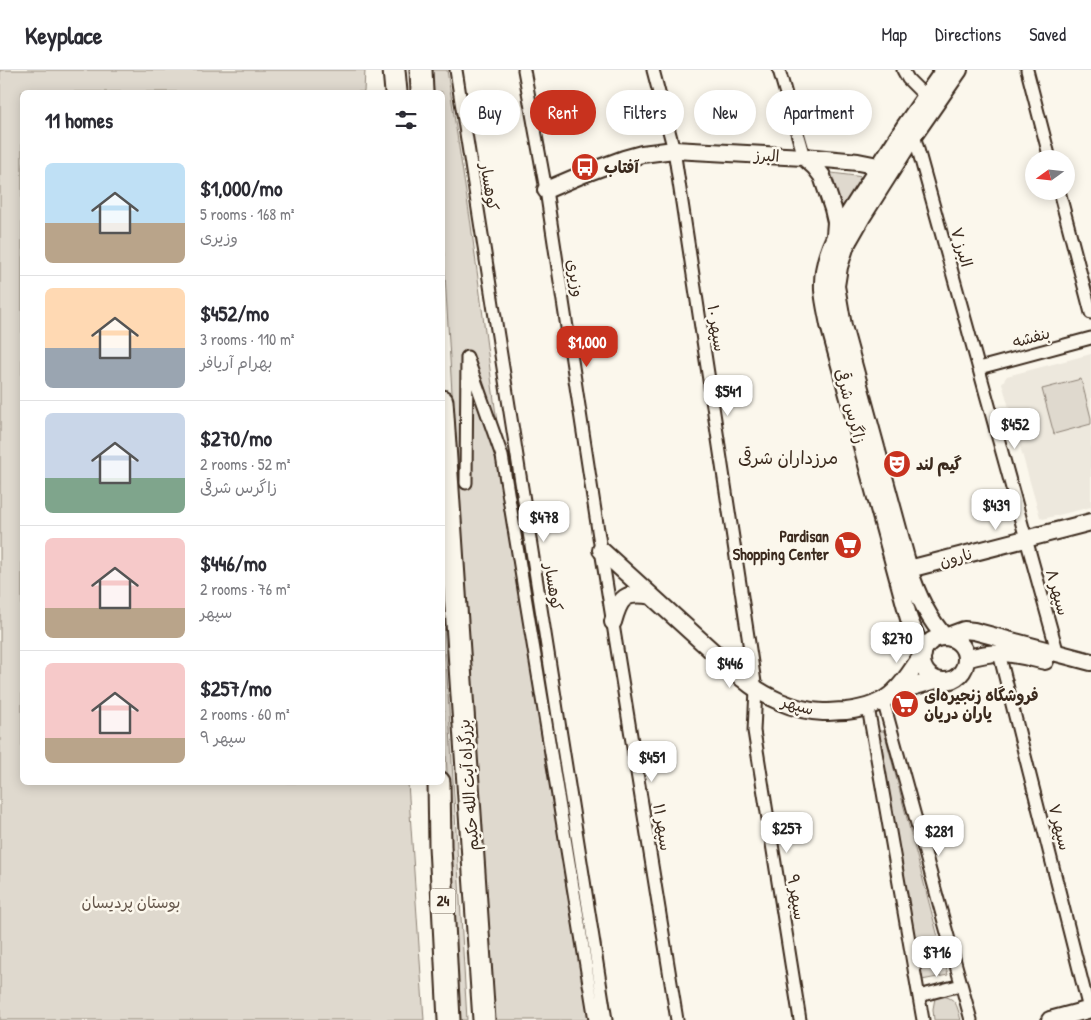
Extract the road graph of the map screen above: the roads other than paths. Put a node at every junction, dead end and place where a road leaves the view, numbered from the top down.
1 (394, 70) edge
2 (420, 70) edge
3 (456, 70) edge
4 (524, 70) edge
5 (653, 70) edge
6 (779, 70) edge
7 (902, 70) edge
8 (944, 70) edge
9 (959, 70) edge
10 (1027, 70) edge
11 (396, 90) edge
12 (422, 90) edge
13 (931, 100) junction
14 (910, 130) junction
15 (674, 150) junction
16 (1048, 150) edge
17 (804, 157) junction
18 (886, 167) junction
19 (546, 190) junction
20 (1061, 200) edge
21 (835, 235) junction
22 (1091, 313) edge
23 (1091, 338) edge
24 (979, 368) junction
25 (445, 445) edge
26 (466, 483) dead end
27 (1091, 522) edge
28 (1026, 539) junction
29 (602, 550) junction
30 (909, 570) junction
31 (652, 596) junction
32 (925, 609) junction
33 (908, 619) junction
34 (613, 622) junction
35 (945, 637) junction
36 (998, 645) junction
37 (923, 654) junction
38 (966, 659) junction
39 (1060, 660) junction
40 (1091, 662) edge
41 (1091, 673) edge
42 (936, 680) junction
43 (756, 689) junction
44 (889, 696) junction
45 (868, 708) junction
46 (439, 785) edge
47 (961, 985) junction
48 (919, 996) junction
49 (1090, 1009) edge
50 (448, 1020) edge
51 (484, 1020) edge
52 (595, 1020) edge
53 (606, 1020) edge
54 (677, 1020) edge
55 (800, 1020) edge
56 (923, 1020) edge
57 (971, 1020) edge
58 (1050, 1020) edge

1 - 11 highway
2 - 12 highway
3 - 53 street, کوهسار
4 - 19 street, وزیری
5 - 15 street, سپهر ۱۰
6 - 17 street
7 - 13 street
8 - 13 street
9 - 13 street
10 - 16 street
13 - 14 street
14 - 18 street
14 - 24 street, البرز ۷
15 - 17 street, البرز
15 - 19 street, البرز
15 - 43 street, سپهر ۱۰
17 - 18 street, البرز
17 - 21 street
18 - 21 street, زاگرس شرقی
18 - 30 street, زاگرس شرقی
19 - 29 street, وزیری
20 - 22 street
21 - 33 street, زاگرس شرقی
23 - 24 street, بنفشه
24 - 28 street, البرز ۷
25 - 51 highway, بزرگراه آیت الله حکیم / 24
26 - 52 street
27 - 28 street, نارون
28 - 30 street, نارون
28 - 39 street, سپهر ۸
29 - 31 street, سپهر
29 - 34 street, سپهر ۱۱
30 - 32 street, زاگرس شرقی
31 - 34 street
31 - 43 street, سپهر
32 - 33 street
32 - 35 street, زاگرس شرقی
33 - 37 street, زاگرس شرقی
34 - 54 street, سپهر ۱۱
35 - 36 street
35 - 37 street
35 - 38 street
36 - 38 street
36 - 39 street
36 - 49 street, سپهر ۷
37 - 42 street
37 - 44 street
38 - 42 street
39 - 40 street
39 - 41 street
42 - 44 street
43 - 45 street, سپهر
43 - 55 street, سپهر ۹
44 - 45 street, سپهر
44 - 47 street
45 - 48 street
46 - 50 highway, بزرگراه آیت الله حکیم / 24
47 - 48 street
47 - 57 street
48 - 56 street
49 - 58 street

